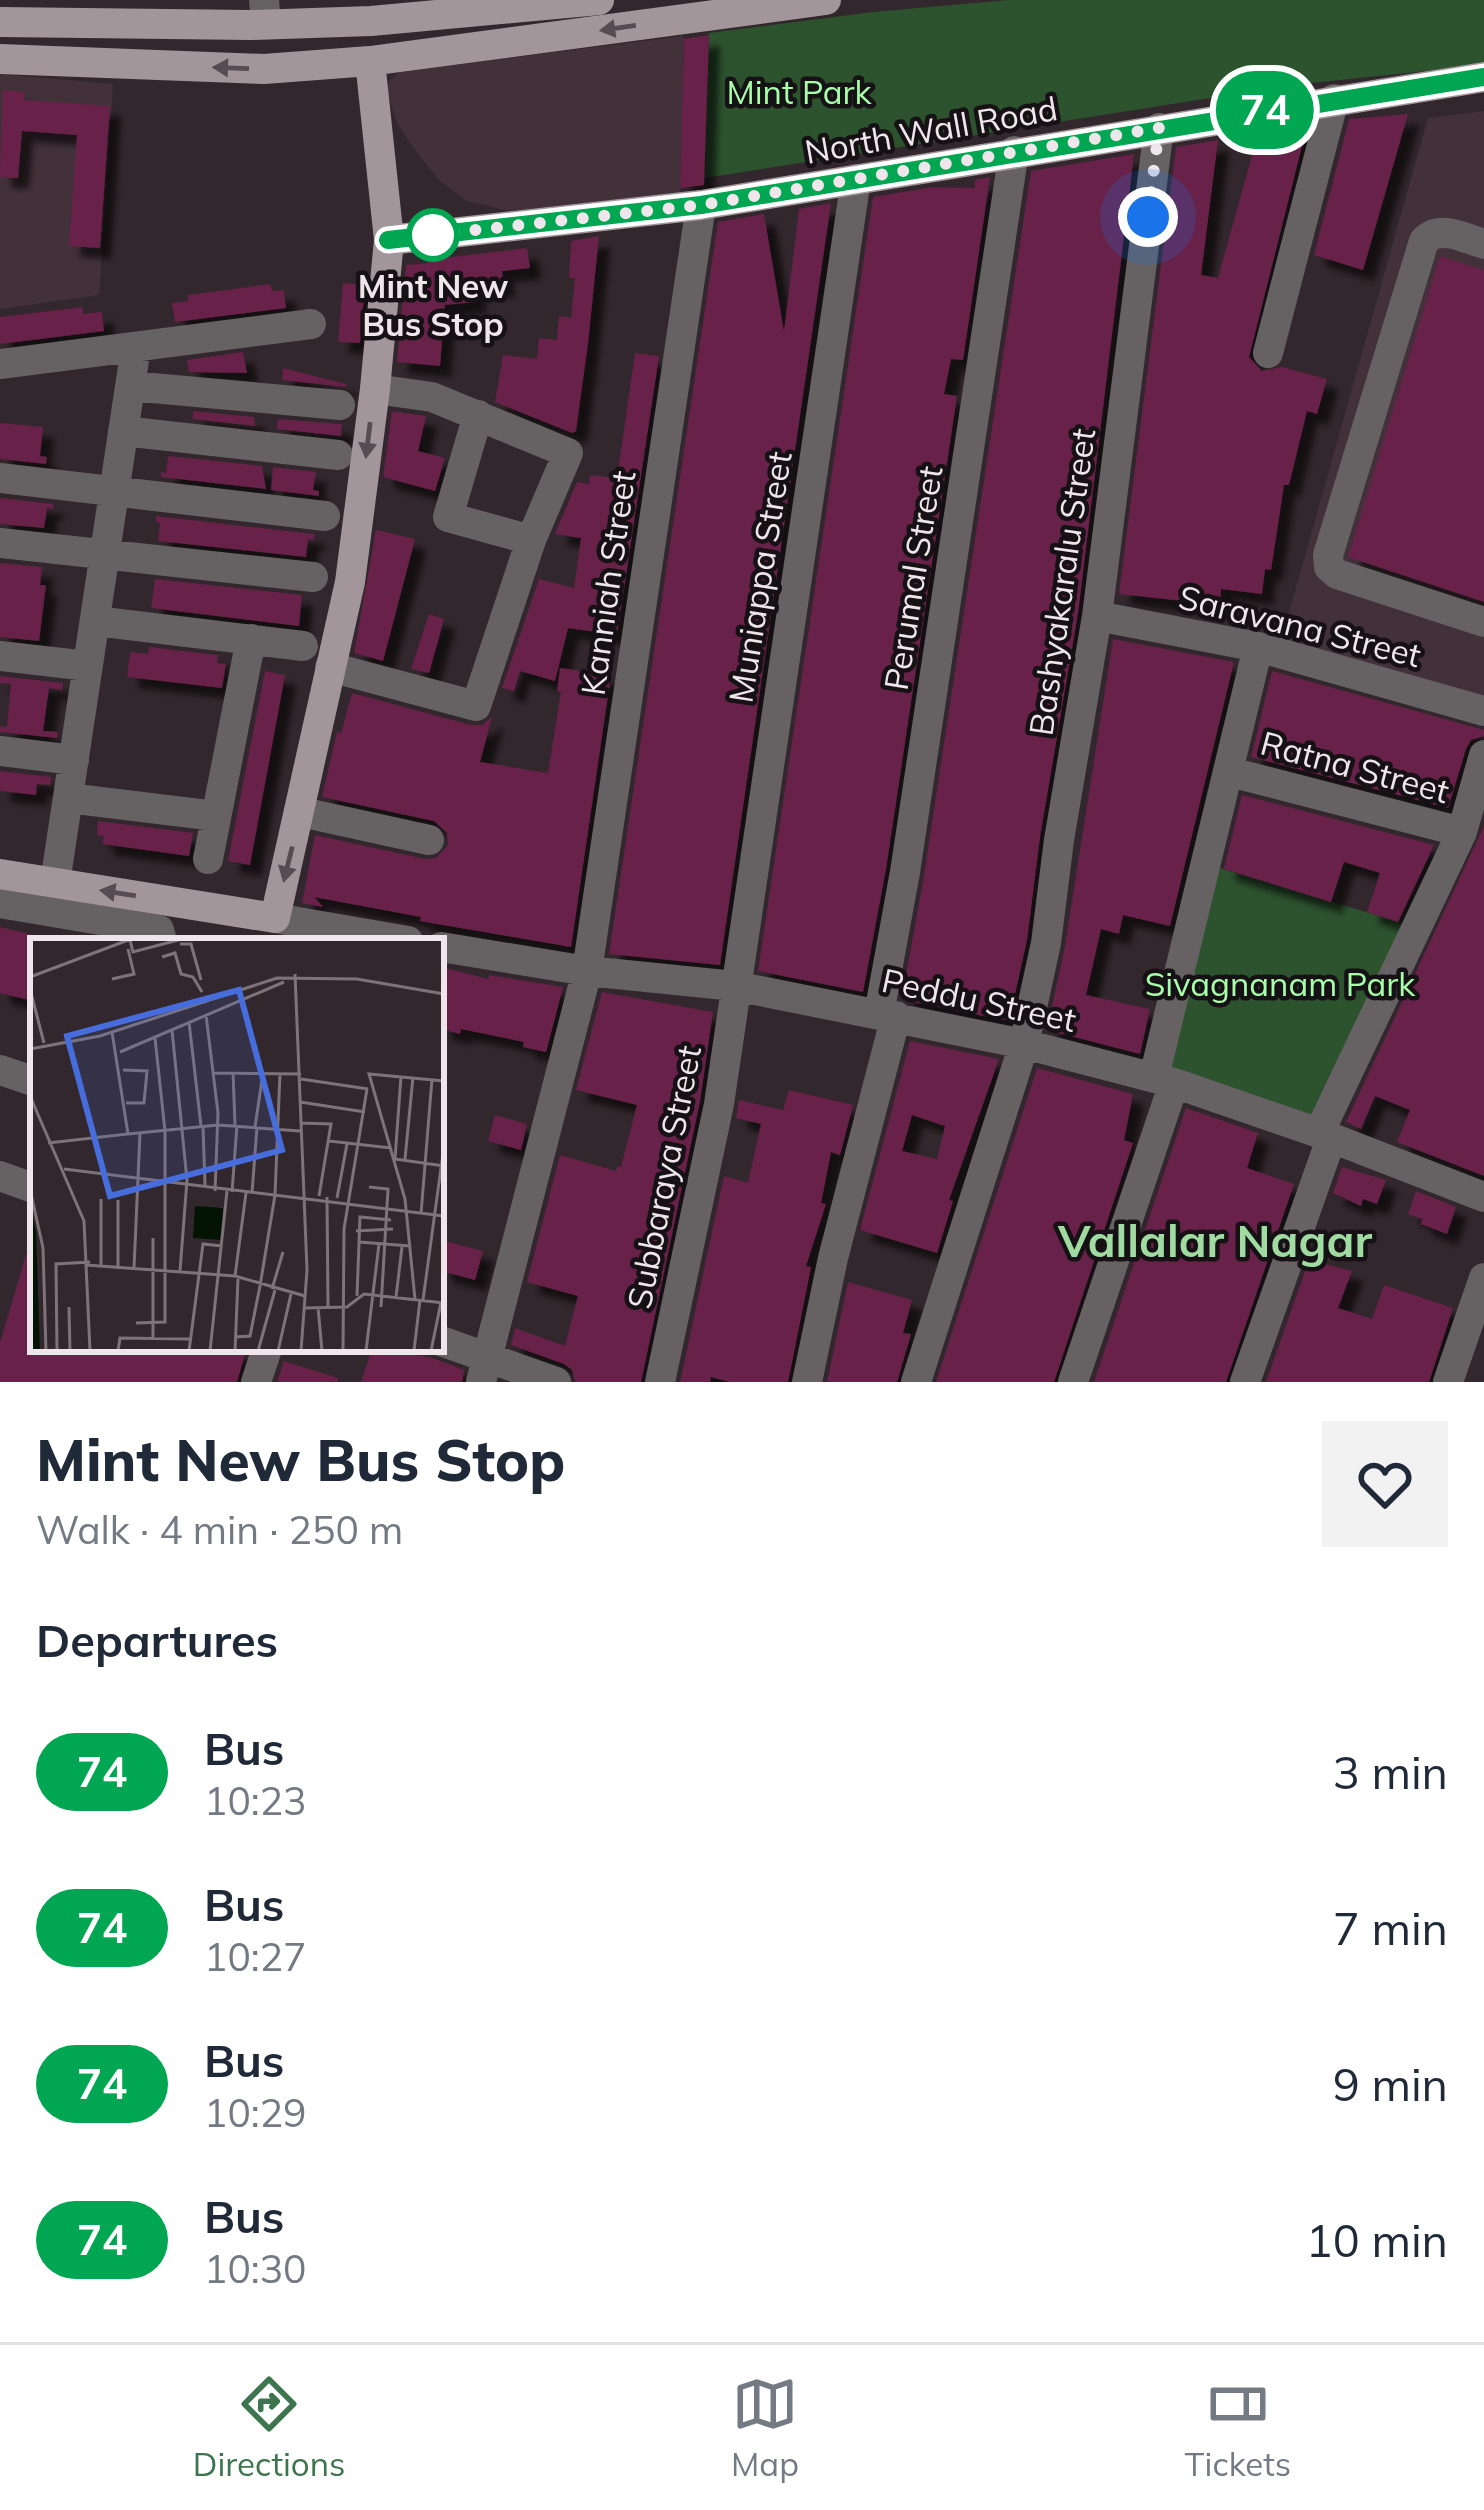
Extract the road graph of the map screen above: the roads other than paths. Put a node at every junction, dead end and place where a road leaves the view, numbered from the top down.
1 (599, 0) edge
2 (826, 0) edge
3 (265, 12) edge
4 (0, 22) edge
5 (0, 59) edge
6 (370, 62) junction
7 (1484, 77) edge
8 (1334, 99) junction
9 (1159, 128) junction
10 (1014, 151) junction
11 (856, 179) junction
12 (701, 205) junction
13 (388, 240) junction
14 (1484, 244) edge
15 (311, 324) dead end
16 (136, 347) junction
17 (1268, 353) dead end
18 (0, 364) edge
19 (130, 386) junction
20 (375, 388) junction
21 (340, 405) dead end
22 (478, 415) junction
23 (123, 431) junction
24 (338, 455) dead end
25 (0, 478) edge
26 (113, 490) junction
27 (325, 516) dead end
28 (531, 540) junction
29 (0, 543) edge
30 (104, 555) junction
31 (313, 577) dead end
32 (1097, 616) junction
33 (95, 621) junction
34 (1484, 622) edge
35 (251, 639) junction
36 (303, 646) dead end
37 (1258, 647) junction
38 (0, 656) edge
39 (88, 666) junction
40 (330, 667) junction
41 (1484, 711) edge
42 (0, 752) edge
43 (1484, 755) edge
44 (74, 760) junction
45 (1230, 772) junction
46 (68, 798) junction
47 (301, 812) junction
48 (217, 816) junction
49 (1462, 832) junction
50 (429, 840) dead end
51 (208, 859) dead end
52 (0, 874) edge
53 (55, 883) junction
54 (0, 903) edge
55 (275, 918) junction
56 (161, 938) edge
57 (373, 938) edge
58 (444, 947) edge
59 (587, 971) junction
60 (735, 986) junction
61 (887, 1015) junction
62 (1024, 1044) junction
63 (0, 1070) edge
64 (30, 1080) edge
65 (1164, 1080) junction
66 (1325, 1136) junction
67 (0, 1176) edge
68 (30, 1187) edge
69 (1484, 1197) edge
70 (1484, 1278) edge
71 (444, 1343) edge
72 (266, 1352) edge
73 (484, 1370) edge
74 (256, 1382) edge
75 (556, 1382) edge
76 (660, 1382) edge
77 (807, 1382) edge
78 (916, 1382) edge
79 (1073, 1382) edge
80 (1245, 1382) edge
81 (1448, 1382) edge

1 - 3 main road
2 -> 6 main road
3 - 4 main road
6 -> 5 main road
6 - 13 main road
7 - 8 main road, North Wall Road
8 - 9 main road, North Wall Road
8 - 17 street
9 - 10 main road, North Wall Road
9 - 32 street, Bashyakaralu Street
10 - 11 main road, North Wall Road
10 - 61 street, Perumal Street
11 - 12 main road, North Wall Road
11 - 60 street, Muniappa Street
12 - 13 main road, North Wall Road
12 - 59 street, Kanniah Street
13 - 20 main road
14 - 34 street
15 - 16 street
16 - 18 street
16 - 19 street
19 - 21 street
19 - 23 street
20 - 22 street
20 -> 40 main road
22 - 28 street
22 - 28 street
23 - 24 street
23 - 26 street
25 - 26 street
26 - 27 street
26 - 30 street
28 - 40 street
29 - 30 street
30 - 31 street
30 - 33 street
32 - 37 street, Saravana Street
32 - 62 street, Bashyakaralu Street
33 - 35 street
33 - 39 street
35 - 36 street
35 - 48 street
37 - 41 street, Saravana Street
37 - 45 street
38 - 39 street
39 - 44 street
40 - 47 main road
42 - 44 street
43 - 49 street
44 - 46 street
45 - 49 street, Ratna Street
45 - 65 street
46 - 48 street
46 - 53 street
47 - 50 street
47 -> 55 main road
48 - 51 street
49 - 66 street
52 - 53 main road
55 -> 53 main road
54 - 56 street
55 - 57 street
58 - 59 street, Peddu Street
59 - 60 street, Peddu Street
59 - 73 street, Kanniah Street
60 - 61 street, Peddu Street
60 - 76 street, Subbaraya Street
61 - 62 street, Peddu Street
61 - 77 street, Perumal Street
62 - 65 street, Peddu Street
62 - 78 street, Bashyakaralu Street
63 - 64 street
65 - 66 street, Peddu Street
65 - 79 street
66 - 69 street, Peddu Street
66 - 80 street
67 - 68 street
70 - 81 street
71 - 73 street
72 - 74 street
73 - 75 street

